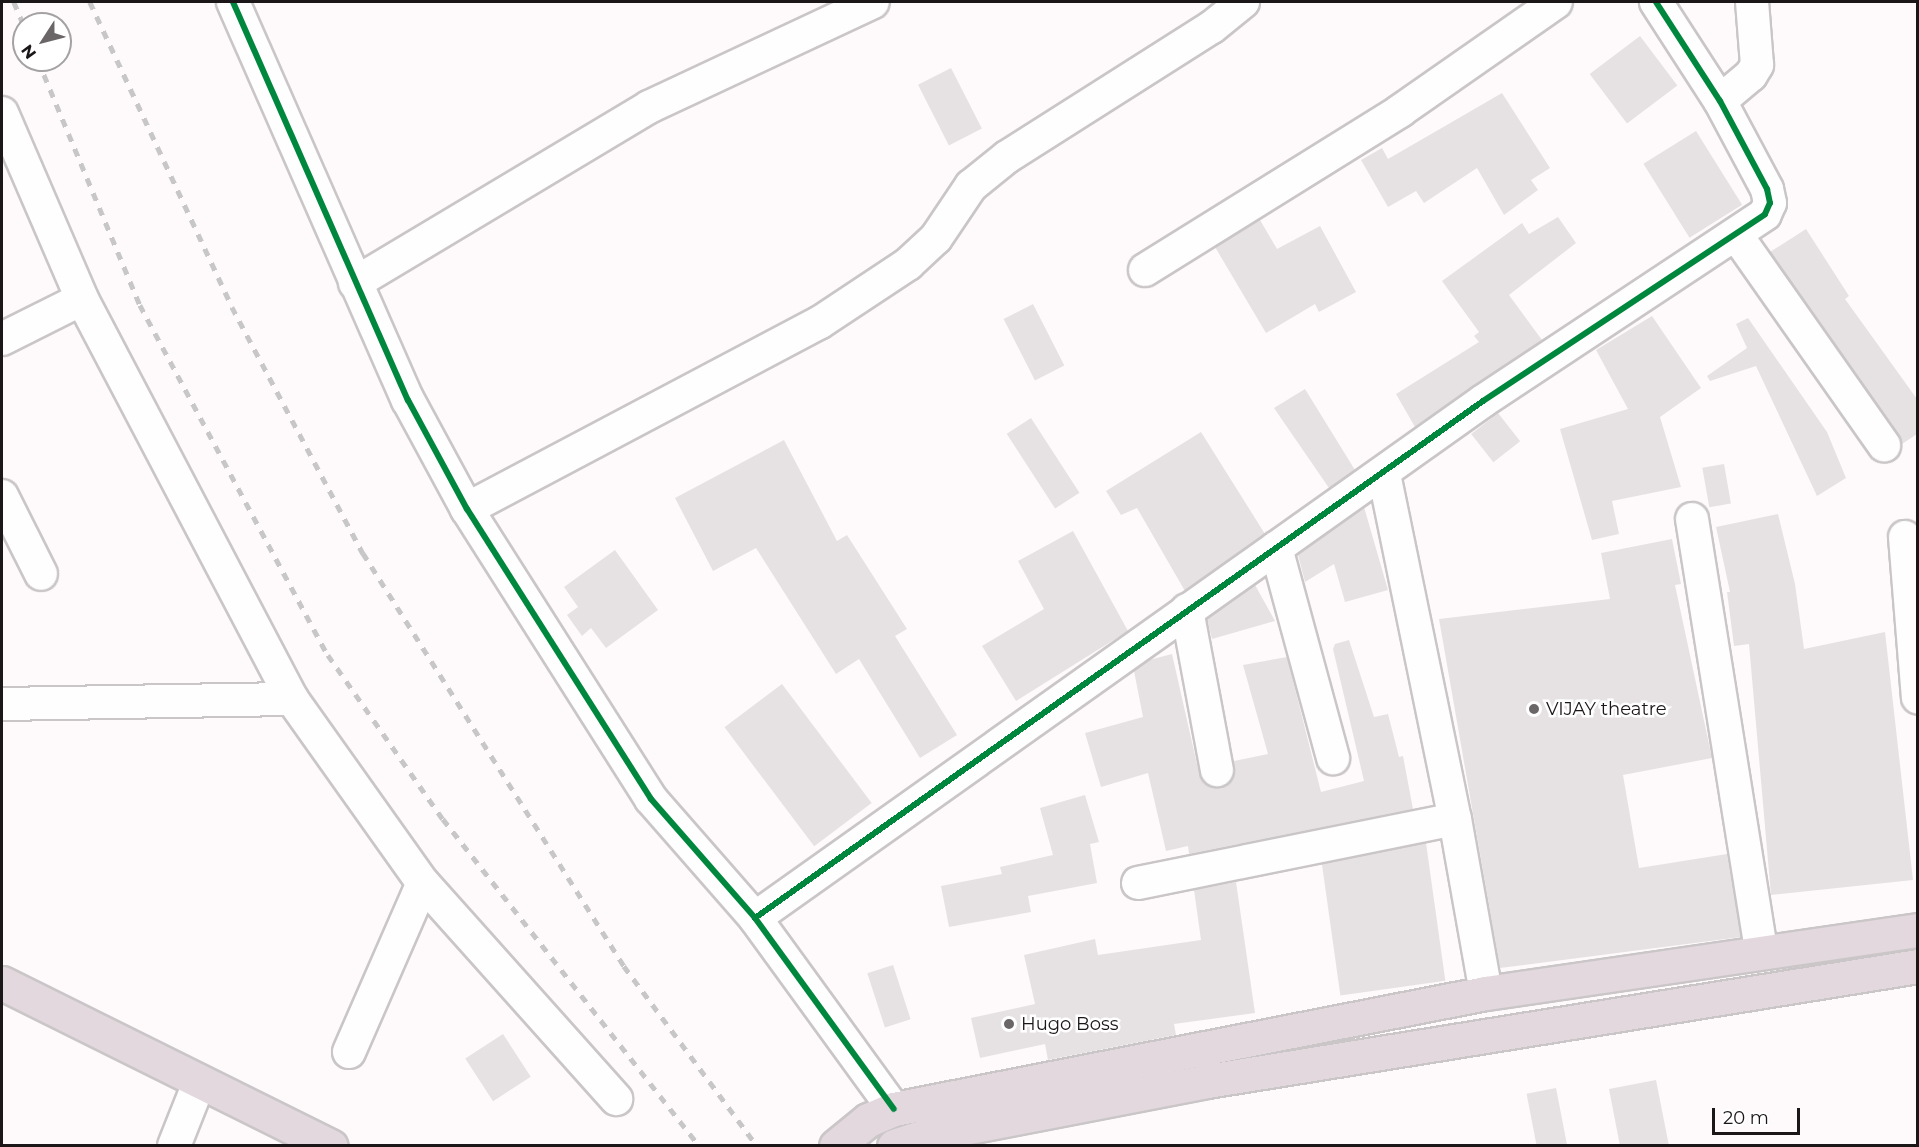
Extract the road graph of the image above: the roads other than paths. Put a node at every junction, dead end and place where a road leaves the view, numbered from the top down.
1 (233, 2) edge
2 (873, 2) edge
3 (1243, 2) edge
4 (1556, 2) edge
5 (1656, 2) edge
6 (1752, 2) edge
7 (1720, 101) junction
8 (2, 113) edge
9 (1737, 236) junction
10 (1145, 270) dead end
11 (355, 283) junction
12 (82, 299) junction
13 (2, 339) edge
14 (1884, 445) dead end
15 (1384, 474) junction
16 (2, 496) edge
17 (467, 509) junction
18 (1692, 519) dead end
19 (1905, 537) dead end
20 (1276, 548) junction
21 (41, 574) dead end
22 (1187, 610) junction
23 (1917, 697) edge
24 (292, 699) junction
25 (2, 704) edge
26 (1333, 758) dead end
27 (1218, 770) dead end
28 (1455, 819) junction
29 (423, 883) junction
30 (1138, 884) dead end
31 (755, 918) junction
32 (1917, 930) edge
33 (1761, 950) junction
34 (1917, 966) edge
35 (2, 983) edge
36 (1486, 993) junction
37 (349, 1052) dead end
38 (199, 1083) junction
39 (616, 1100) dead end
40 (894, 1108) junction
41 (846, 1144) edge
42 (174, 1146) edge
43 (331, 1146) edge
44 (894, 1146) edge

1 - 11 street
2 - 11 street
3 - 17 street
4 - 10 street
5 - 7 street
6 - 7 street
7 - 9 street
8 - 12 street
9 - 14 street
9 - 15 street
11 - 17 street
12 - 13 street
12 - 24 street
15 - 20 street
15 - 28 street
16 - 21 street
17 - 31 street
18 - 33 street
19 - 23 street
20 - 22 street
20 - 26 street
22 - 27 street
22 - 31 street
24 - 25 street
24 - 29 street
28 - 30 street
28 - 36 street
29 - 37 street
29 - 39 street
31 - 40 street
32 - 33 highway
33 - 36 highway
34 - 44 highway
35 - 38 highway
36 - 40 highway
38 - 42 street
38 - 43 highway
40 - 41 highway

